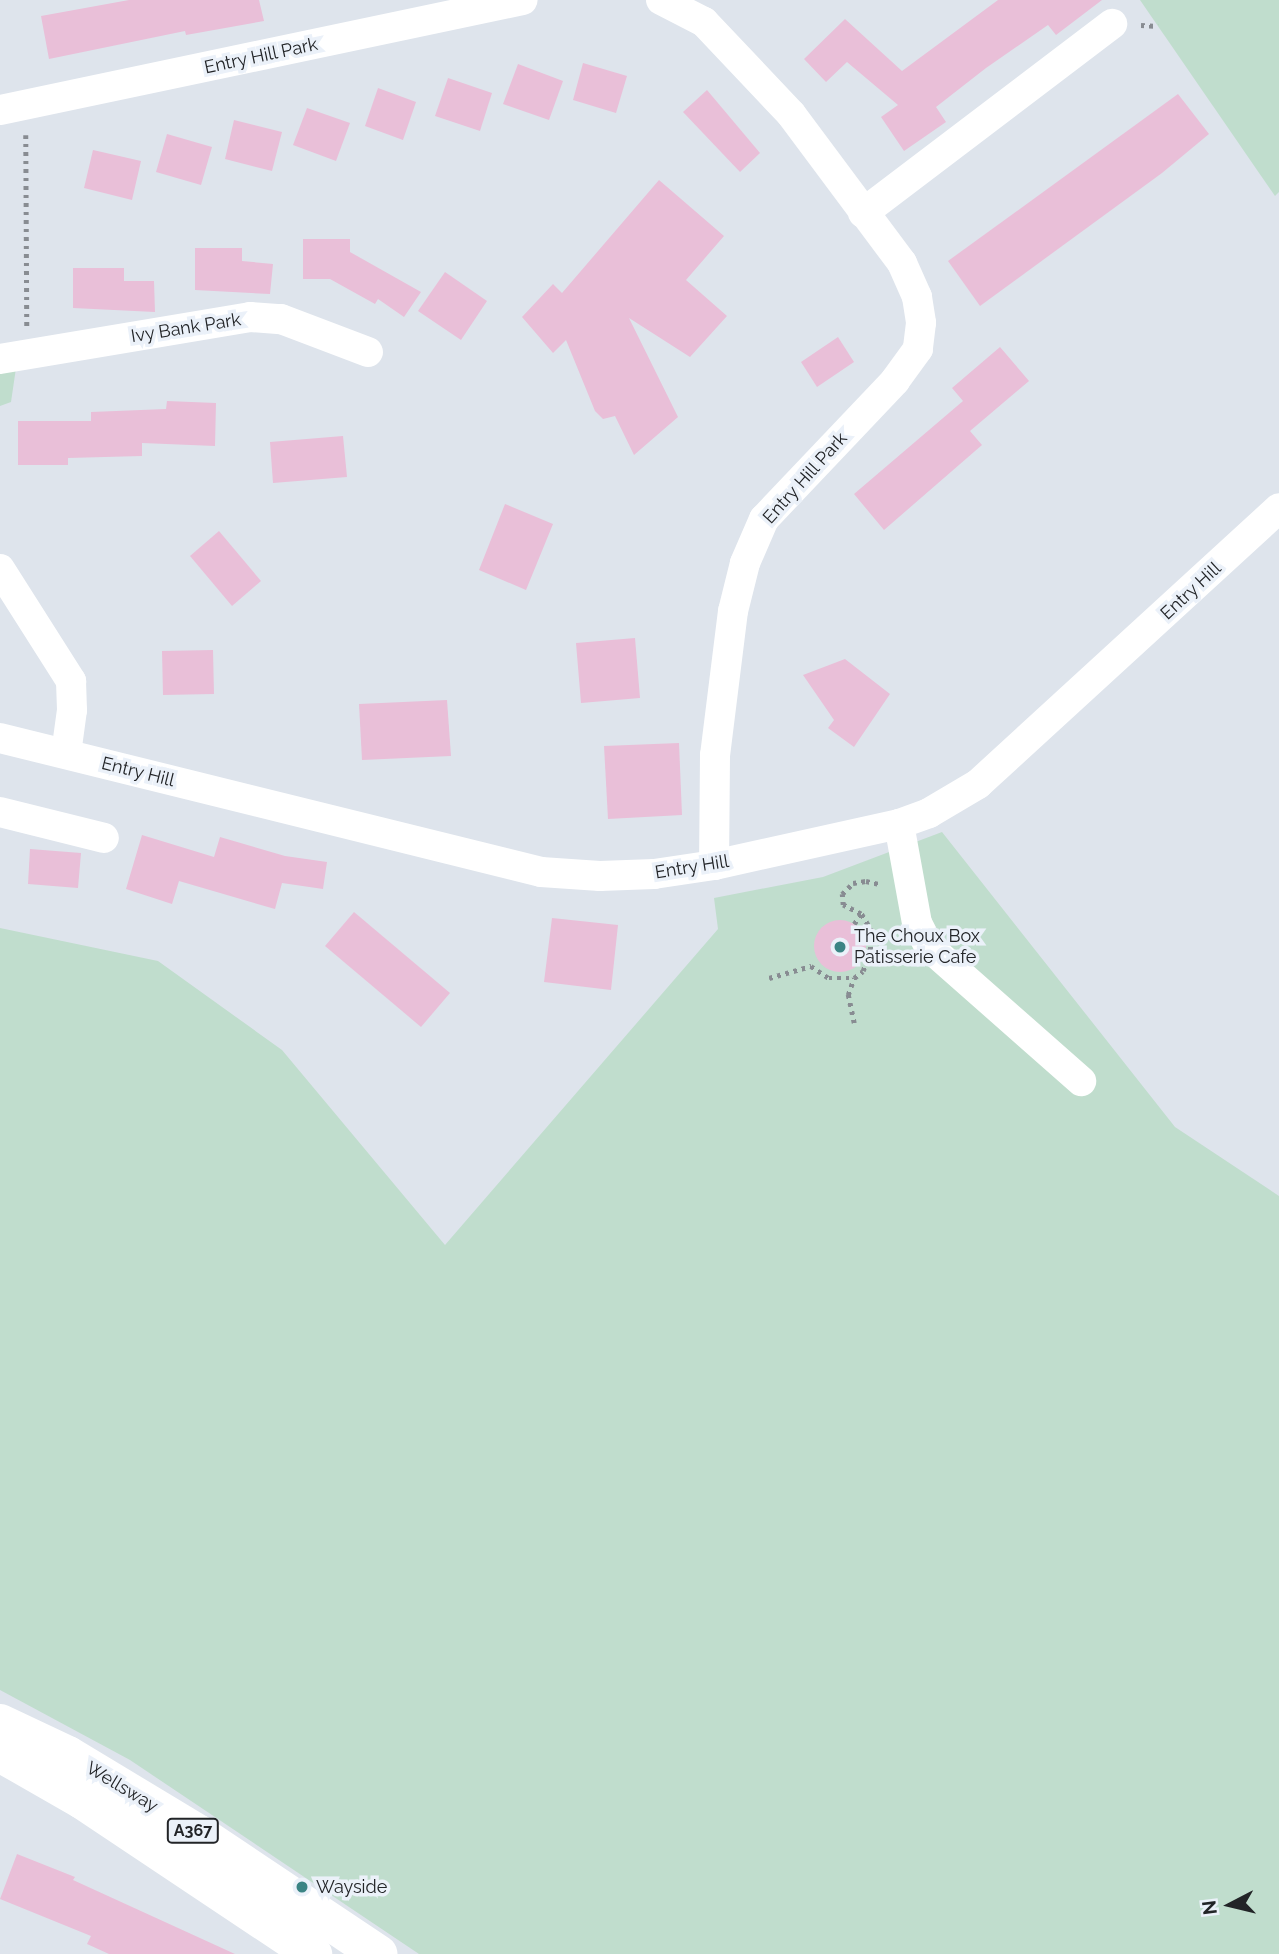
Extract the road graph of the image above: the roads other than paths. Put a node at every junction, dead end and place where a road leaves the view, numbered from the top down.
1 (523, 0) edge
2 (671, 2) edge
3 (1112, 24) dead end
4 (13, 108) edge
5 (863, 214) junction
6 (368, 352) dead end
7 (13, 357) edge
8 (1279, 508) edge
9 (0, 569) edge
10 (0, 738) edge
11 (66, 754) junction
12 (0, 812) edge
13 (899, 824) junction
14 (104, 838) dead end
15 (714, 865) junction
16 (1081, 1081) dead end
17 (0, 1723) edge
18 (0, 1754) edge
19 (313, 1954) edge
20 (378, 1954) edge

1 - 4 street, Entry Hill Park
2 - 5 street, Entry Hill Park
3 - 5 street
5 - 15 street, Entry Hill Park
6 - 7 street, Ivy Bank Park
8 - 13 street, Entry Hill
9 - 11 street
10 - 11 street, Entry Hill
11 - 15 street, Entry Hill
12 - 14 street
13 - 15 street, Entry Hill
13 - 16 street
17 - 20 main road, Wellsway / A367
18 - 19 main road, Wellsway / A367

